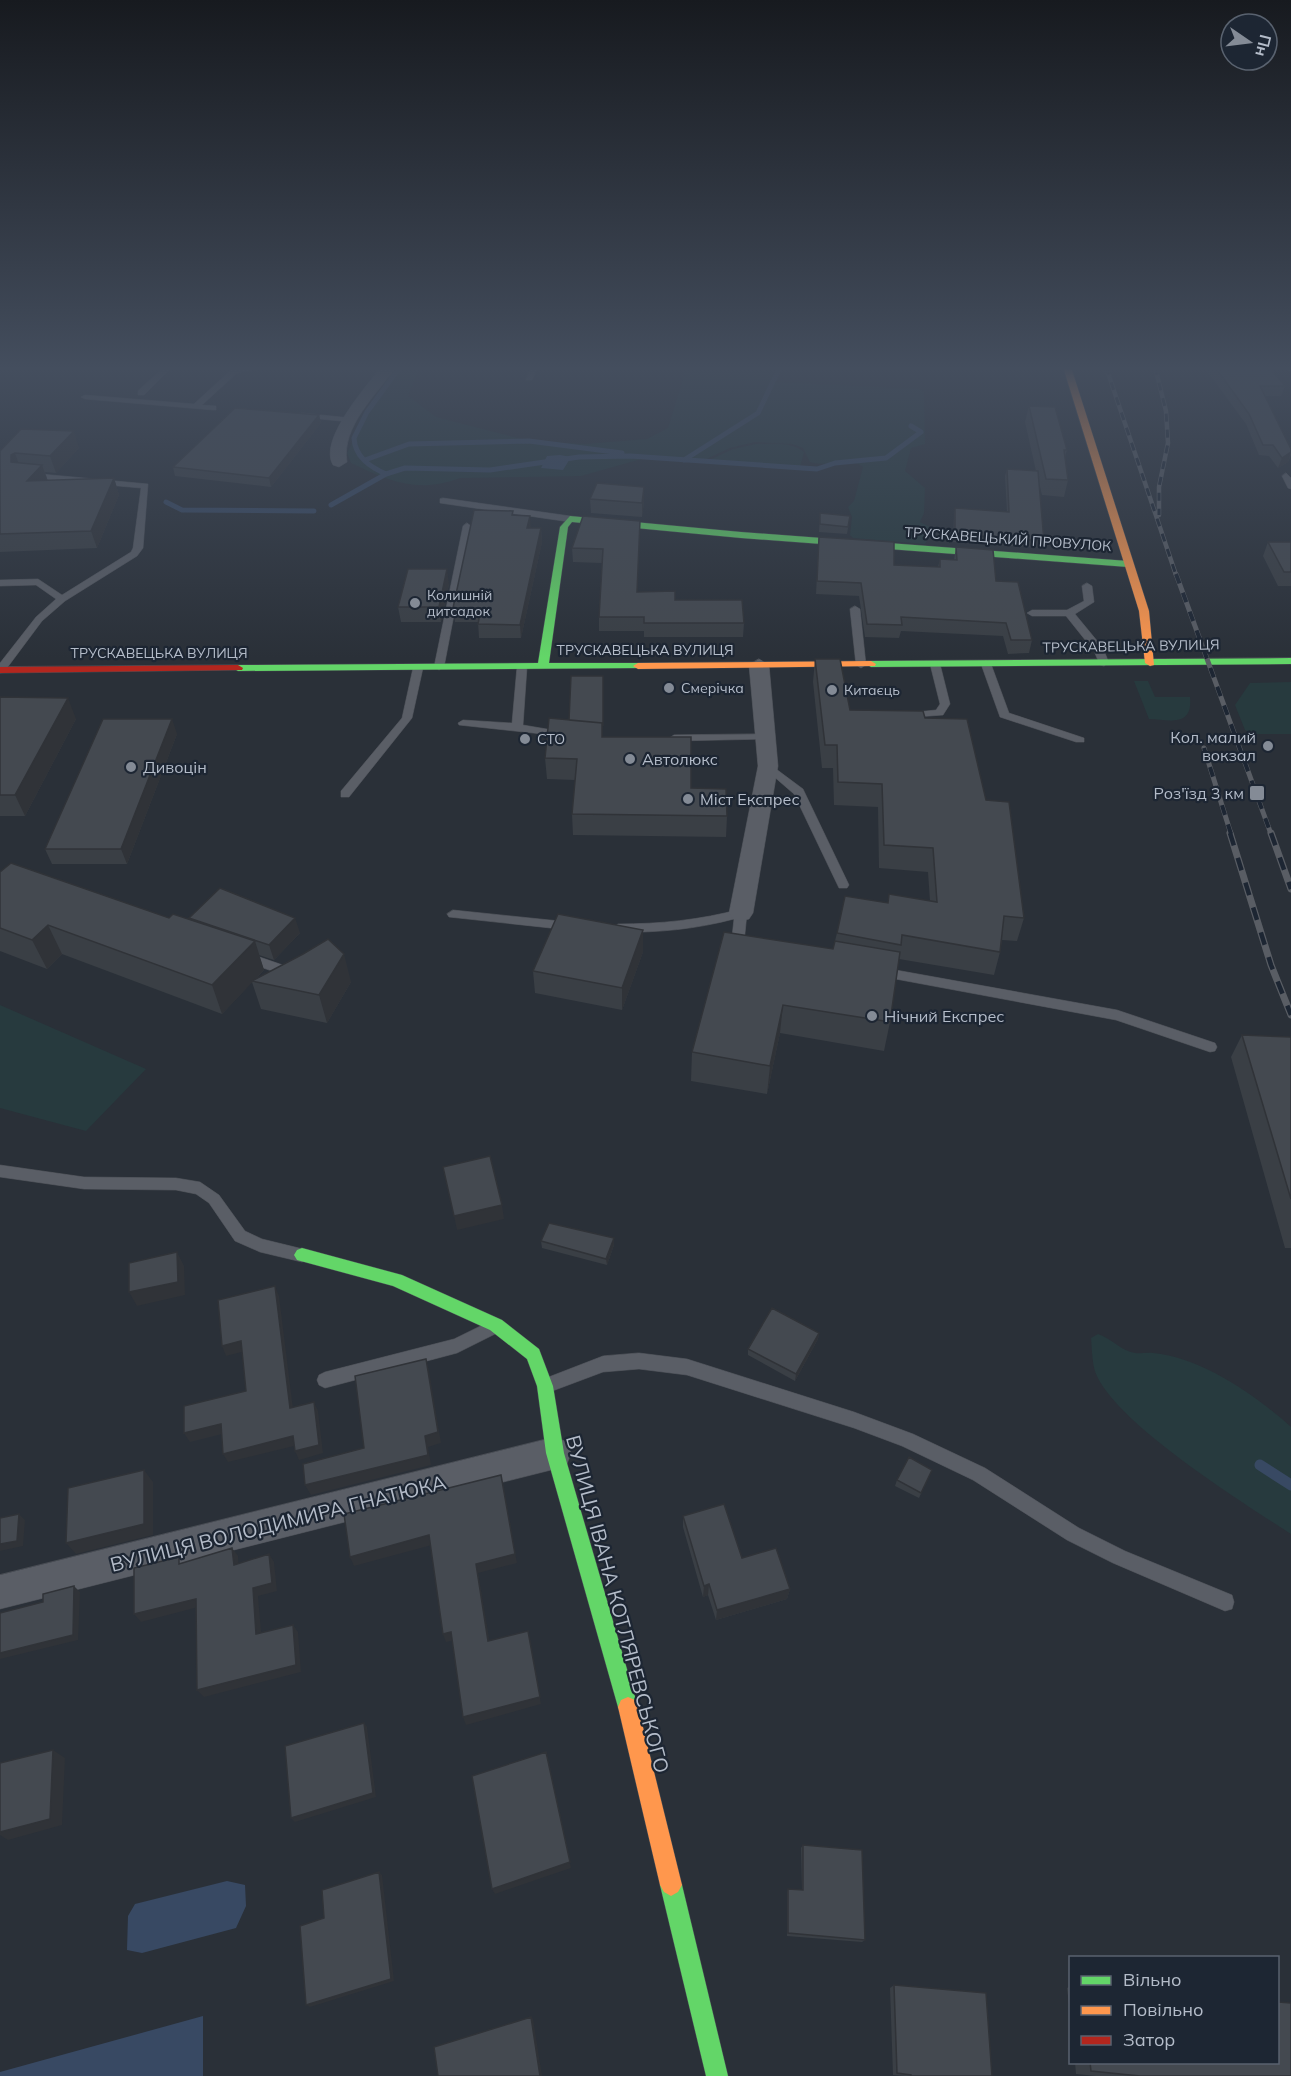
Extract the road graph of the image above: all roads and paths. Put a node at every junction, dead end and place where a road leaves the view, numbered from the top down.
1 (1097, 464) edge
2 (22, 476) edge
3 (1286, 476) dead end
4 (1291, 486) edge
5 (443, 501) dead end
6 (570, 519) junction
7 (467, 526) dead end
8 (1128, 564) junction
9 (0, 583) edge
10 (1087, 586) dead end
11 (62, 599) junction
12 (855, 609) dead end
13 (1032, 613) dead end
14 (1069, 613) junction
15 (1291, 662) edge
16 (1104, 663) junction
17 (1150, 663) junction
18 (935, 664) junction
19 (986, 664) junction
20 (759, 665) junction
21 (861, 665) junction
22 (439, 667) junction
23 (522, 667) junction
24 (543, 667) junction
25 (418, 668) junction
26 (0, 670) edge
27 (893, 716) edge
28 (463, 723) dead end
29 (517, 727) junction
30 (579, 737) edge
31 (765, 737) junction
32 (661, 738) edge
33 (1080, 740) dead end
34 (768, 766) junction
35 (345, 794) dead end
36 (843, 885) dead end
37 (741, 913) junction
38 (453, 914) dead end
39 (583, 926) edge
40 (605, 927) edge
41 (760, 950) edge
42 (228, 951) edge
43 (864, 969) edge
44 (304, 976) edge
45 (1210, 1047) dead end
46 (0, 1171) edge
47 (302, 1255) joint
48 (496, 1325) junction
49 (325, 1380) dead end
50 (545, 1386) junction
51 (555, 1453) junction
52 (0, 1592) edge
53 (1225, 1602) dead end
54 (717, 2076) edge

1 - 8 street
2 - 11 lane
3 - 4 lane
5 - 6 lane
6 - 8 street, ТРУСКАВЕЦЬКИЙ ПРОВУЛОК
6 - 24 street
7 - 22 lane
8 - 17 street
9 - 11 lane
10 - 14 lane
11 - 26 lane
12 - 21 lane
13 - 14 lane
14 - 16 lane
15 - 17 street, ТРУСКАВЕЦЬКА ВУЛИЦЯ
16 - 17 street, ТРУСКАВЕЦЬКА ВУЛИЦЯ
16 - 19 street, ТРУСКАВЕЦЬКА ВУЛИЦЯ
18 - 19 street, ТРУСКАВЕЦЬКА ВУЛИЦЯ
18 - 21 street, ТРУСКАВЕЦЬКА ВУЛИЦЯ
18 - 27 lane
19 - 33 lane
20 - 21 street, ТРУСКАВЕЦЬКА ВУЛИЦЯ
20 - 24 street, ТРУСКАВЕЦЬКА ВУЛИЦЯ
20 - 31 street
22 - 23 street, ТРУСКАВЕЦЬКА ВУЛИЦЯ
22 - 25 street, ТРУСКАВЕЦЬКА ВУЛИЦЯ
23 - 24 street, ТРУСКАВЕЦЬКА ВУЛИЦЯ
23 - 29 lane
25 - 26 street, ТРУСКАВЕЦЬКА ВУЛИЦЯ
25 - 35 lane
28 - 29 lane
29 - 30 lane
31 - 32 lane
31 - 34 street
34 - 36 lane
34 - 37 street
37 - 40 lane
37 - 41 lane
38 - 39 lane
42 - 44 lane
43 - 45 lane
46 - 47 lane
47 - 48 street, ВУЛИЦЯ ІВАНА КОТЛЯРЕВСЬКОГО
48 - 49 lane
48 - 50 street, ВУЛИЦЯ ІВАНА КОТЛЯРЕВСЬКОГО
50 - 51 street, ВУЛИЦЯ ІВАНА КОТЛЯРЕВСЬКОГО
50 - 53 lane
51 - 52 street, ВУЛИЦЯ ВОЛОДИМИРА ГНАТЮКА
51 - 54 street, ВУЛИЦЯ ІВАНА КОТЛЯРЕВСЬКОГО

